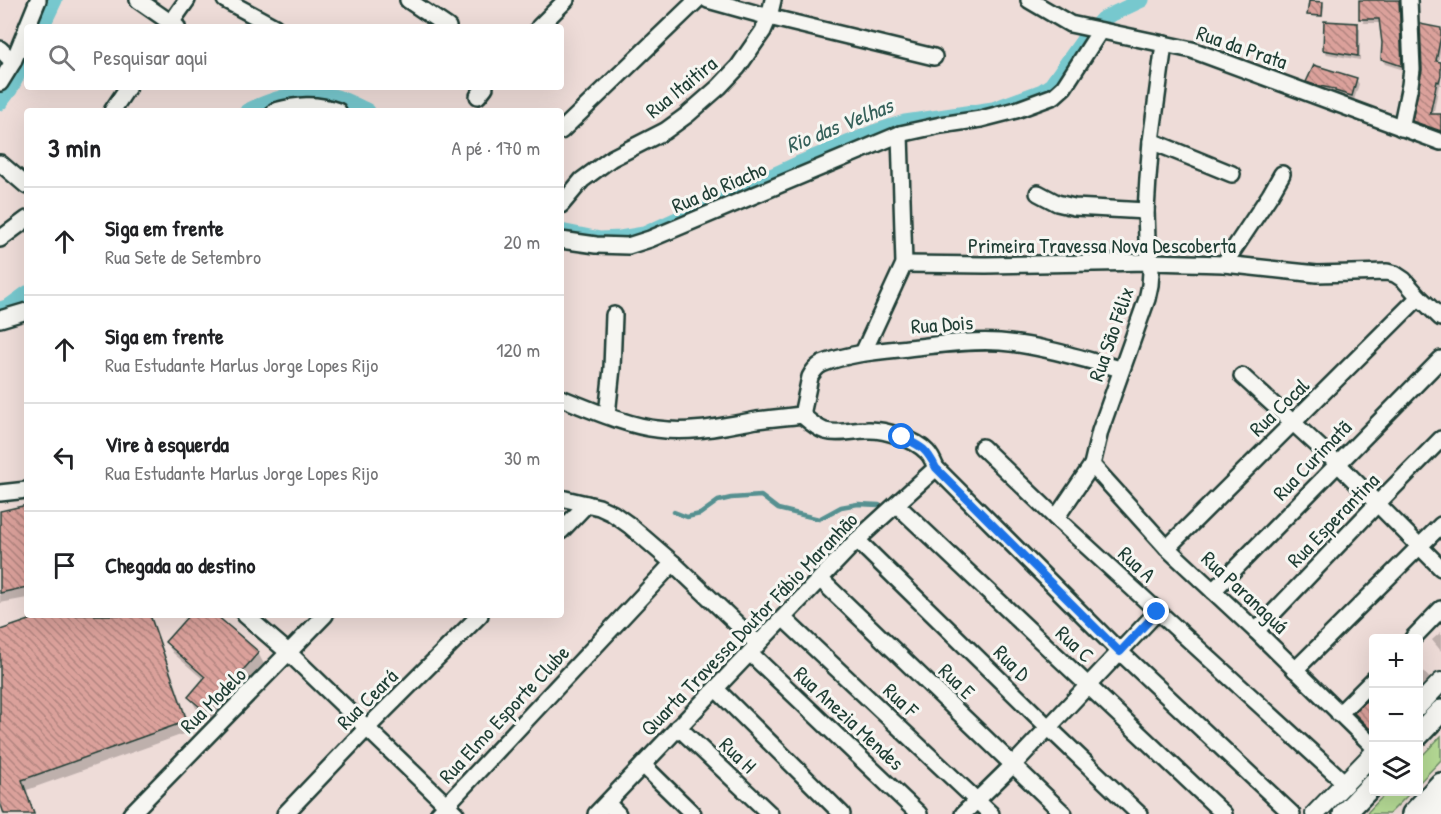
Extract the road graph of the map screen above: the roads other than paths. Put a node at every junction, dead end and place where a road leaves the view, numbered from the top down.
1 (38, 0) edge
2 (138, 0) edge
3 (187, 0) edge
4 (225, 0) edge
5 (408, 0) edge
6 (542, 0) edge
7 (697, 0) edge
8 (708, 0) edge
9 (773, 0) edge
10 (1409, 0) edge
11 (1039, 2) edge
12 (561, 4) edge
13 (769, 17) junction
14 (28, 24) edge
15 (168, 24) edge
16 (172, 24) edge
17 (269, 24) edge
18 (444, 24) edge
19 (542, 24) edge
20 (1095, 30) junction
21 (24, 34) edge
22 (1164, 44) junction
23 (0, 49) edge
24 (934, 57) dead end
25 (13, 62) junction
26 (0, 83) edge
27 (126, 90) edge
28 (114, 108) edge
29 (286, 108) edge
30 (324, 108) edge
31 (564, 128) edge
32 (1401, 128) junction
33 (900, 134) junction
34 (1151, 141) junction
35 (1441, 142) edge
36 (0, 163) edge
37 (1232, 174) dead end
38 (1282, 174) dead end
39 (24, 183) edge
40 (1038, 193) dead end
41 (564, 201) edge
42 (1146, 211) junction
43 (24, 221) edge
44 (0, 239) edge
45 (564, 240) edge
46 (1150, 262) junction
47 (904, 264) junction
48 (1224, 264) junction
49 (1419, 297) junction
50 (24, 312) edge
51 (614, 315) dead end
52 (1441, 318) edge
53 (0, 319) edge
54 (862, 353) junction
55 (1441, 359) edge
56 (1121, 369) junction
57 (1242, 376) dead end
58 (564, 399) edge
59 (802, 415) junction
60 (607, 416) junction
61 (1292, 422) junction
62 (1441, 439) edge
63 (982, 447) dead end
64 (1337, 463) junction
65 (1092, 465) junction
66 (936, 468) junction
67 (24, 490) edge
68 (0, 494) edge
69 (564, 499) edge
70 (587, 504) junction
71 (1377, 504) junction
72 (897, 505) junction
73 (1056, 518) junction
74 (1441, 525) edge
75 (564, 528) edge
76 (857, 540) junction
77 (1167, 548) junction
78 (1420, 548) junction
79 (673, 563) junction
80 (1441, 568) edge
81 (820, 579) junction
82 (1213, 591) junction
83 (1441, 609) edge
84 (1157, 612) junction
85 (248, 618) edge
86 (322, 618) edge
87 (477, 618) edge
88 (783, 618) junction
89 (1256, 631) junction
90 (1418, 634) edge
91 (754, 649) junction
92 (1120, 652) junction
93 (289, 653) junction
94 (1295, 670) junction
95 (1441, 682) edge
96 (1369, 684) edge
97 (1089, 685) junction
98 (716, 689) junction
99 (1423, 702) edge
100 (1441, 711) edge
101 (1340, 714) junction
102 (678, 727) junction
103 (367, 728) junction
104 (1048, 728) junction
105 (1423, 731) edge
106 (1369, 742) edge
107 (1369, 758) edge
108 (643, 765) junction
109 (1014, 765) junction
110 (1345, 783) junction
111 (1441, 784) edge
112 (1369, 788) edge
113 (977, 801) junction
114 (1441, 807) edge
115 (607, 810) edge
116 (447, 811) edge
117 (131, 814) edge
118 (285, 814) edge
119 (693, 814) edge
120 (770, 814) edge
121 (842, 814) edge
122 (919, 814) edge
123 (963, 814) edge
124 (991, 814) edge
125 (1064, 814) edge
126 (1139, 814) edge
127 (1224, 814) edge
128 (1292, 814) edge
129 (1315, 814) edge
130 (1344, 814) edge
131 (1413, 814) edge
132 (1434, 814) edge

1 - 14 street
2 - 15 street
3 - 16 street
4 - 17 street
5 - 18 street
6 - 12 street
7 - 31 street
8 - 13 street
9 - 13 street, Rua Itaitira
10 - 32 street
11 - 20 street, Rua da Prata
12 - 19 street
13 - 24 street
13 - 41 street, Rua Itaitira
20 - 22 street, Rua da Prata
20 - 33 street, Rua do Riacho
21 - 25 street
22 - 32 street, Rua da Prata
22 - 34 street, Rua São Félix
23 - 25 street
25 - 26 street
27 - 28 street
29 - 30 street
32 - 35 street, Rua da Prata
33 - 45 street, Rua do Riacho
33 - 47 street
34 - 37 street
34 - 42 street, Rua São Félix
36 - 39 street
38 - 48 street
40 - 42 street
42 - 46 street, Rua São Félix
43 - 44 street
46 - 47 street, Primeira Travessa Nova Descoberta
46 - 48 street, Primeira Travessa Nova Descoberta
46 - 56 street, Rua São Félix
47 - 54 street
48 - 49 street, Primeira Travessa Nova Descoberta
49 - 52 street
49 - 61 street, Rua Cocal
50 - 53 street
51 - 60 street
54 - 56 street, Rua Dois
54 - 59 street, Rua Dois
55 - 64 street, Rua Curimatã
56 - 65 street, Rua São Félix
57 - 61 street
58 - 60 street
59 - 60 street
59 - 66 street
61 - 64 street
61 - 77 street, Rua Cocal
62 - 71 street, Rua Esperantina
63 - 73 street, Rua A
64 - 71 street
64 - 82 street, Rua Curimatã
65 - 73 street, Rua São Félix
65 - 77 street, Rua Paranaguá
66 - 72 street, Quarta Travessa Doutor Fábio Maranhão
66 - 92 street
67 - 68 street
69 - 70 street, Rua Anezia Mendes
70 - 75 street
70 - 79 street, Rua Anezia Mendes
71 - 78 street
71 - 89 street, Rua Esperantina
72 - 76 street, Quarta Travessa Doutor Fábio Maranhão
72 - 97 street, Rua C
73 - 84 street, Rua A
74 - 78 street
76 - 81 street, Quarta Travessa Doutor Fábio Maranhão
76 - 104 street, Rua D
77 - 82 street, Rua Paranaguá
78 - 80 street
78 - 94 street
79 - 91 street, Rua Anezia Mendes
79 - 116 street, Rua Elmo Esporte Clube
81 - 88 street, Quarta Travessa Doutor Fábio Maranhão
81 - 109 street, Rua E
82 - 89 street, Rua Paranaguá
83 - 90 street
84 - 92 street
84 - 110 street, Rua A
85 - 93 street
86 - 93 street, Rua Modelo
87 - 103 street, Rua Ceará
88 - 91 street, Quarta Travessa Doutor Fábio Maranhão
88 - 113 street, Rua F
89 - 94 street, Rua Paranaguá
91 - 98 street, Quarta Travessa Doutor Fábio Maranhão
91 - 122 street, Rua Anezia Mendes
92 - 97 street
92 - 128 street
93 - 103 street
93 - 117 street, Rua Modelo
94 - 101 street, Rua Paranaguá
95 - 99 main road
96 - 101 street
97 - 104 street
97 - 127 street, Rua C
98 - 102 street, Quarta Travessa Doutor Fábio Maranhão
98 - 121 street
100 - 105 highway
101 - 106 street, Rua Paranaguá
102 - 108 street, Quarta Travessa Doutor Fábio Maranhão
102 - 120 street, Rua H
103 - 116 street
103 - 118 street, Rua Ceará
104 - 109 street
104 - 126 street, Rua D
107 - 110 main road
108 - 115 street, Quarta Travessa Doutor Fábio Maranhão
108 - 119 street
109 - 113 street
109 - 125 street, Rua E
110 - 129 main road
111 - 131 highway
112 - 130 highway
113 - 123 street
113 - 124 street, Rua F
114 - 132 main road

